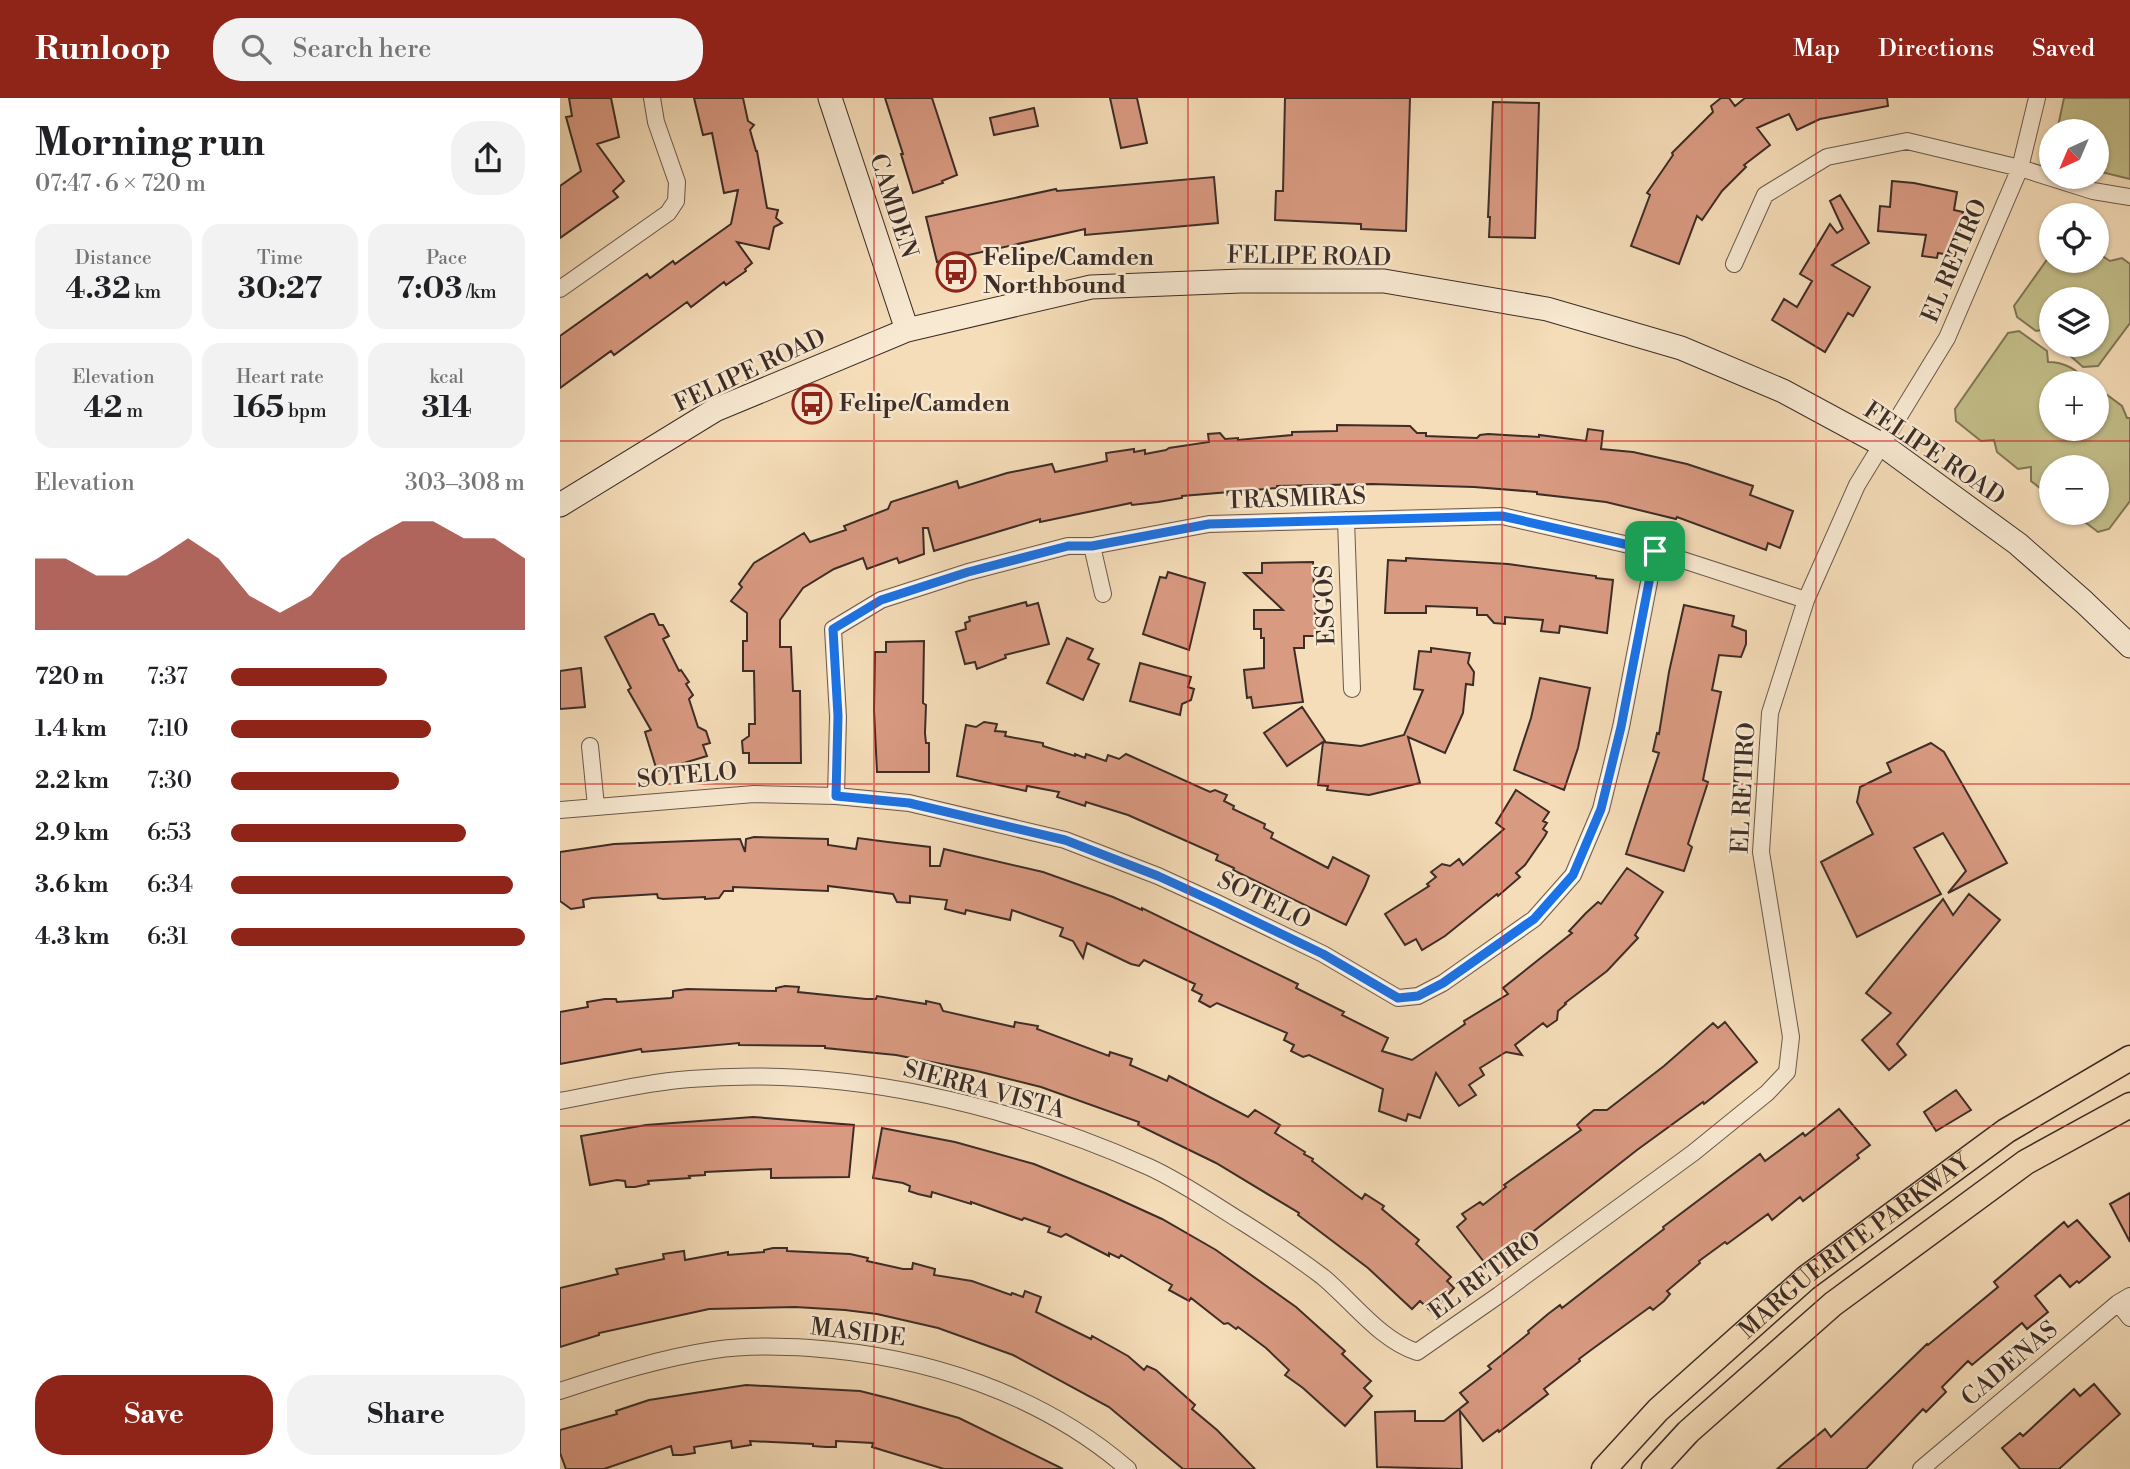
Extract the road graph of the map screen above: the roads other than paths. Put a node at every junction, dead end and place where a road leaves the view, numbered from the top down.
1 (652, 98) edge
2 (830, 98) edge
3 (2037, 98) edge
4 (2020, 168) junction
5 (2130, 197) edge
6 (1734, 264) dead end
7 (560, 289) edge
8 (907, 330) junction
9 (1881, 444) junction
10 (560, 505) edge
11 (1346, 520) junction
12 (1092, 546) junction
13 (1655, 551) junction
14 (1103, 594) dead end
15 (1806, 600) junction
16 (2130, 646) edge
17 (1352, 689) dead end
18 (590, 746) dead end
19 (836, 796) junction
20 (596, 806) junction
21 (560, 810) edge
22 (2130, 1058) edge
23 (560, 1101) edge
24 (2130, 1105) edge
25 (2124, 1299) edge
26 (2130, 1318) edge
27 (1417, 1352) joint
28 (560, 1391) edge
29 (1128, 1469) edge
30 (1604, 1469) edge
31 (1654, 1469) edge
32 (1921, 1469) edge

1 - 7 street
2 - 8 main road, CAMDEN
3 - 4 street, EL RETIRO
4 - 5 street
4 - 6 street
4 - 9 street, EL RETIRO
8 - 9 main road, FELIPE ROAD
8 - 10 main road, FELIPE ROAD
9 - 15 street, EL RETIRO
9 - 16 main road, FELIPE ROAD
11 - 12 street, TRASMIRAS
11 - 13 street, TRASMIRAS
11 - 17 street, ESGOS
12 - 14 street
12 - 19 street, TRASMIRAS
13 - 15 street, TRASMIRAS
13 - 19 street, SOTELO
15 - 27 street, EL RETIRO
18 - 20 street
19 - 20 street, SOTELO
20 - 21 street, SOTELO
22 - 30 main road, MARGUERITE PARKWAY
23 - 27 street, SIERRA VISTA
24 - 31 main road, MARGUERITE PARKWAY
25 - 26 street
25 - 32 street, CADENAS
28 - 29 street, MASIDE

